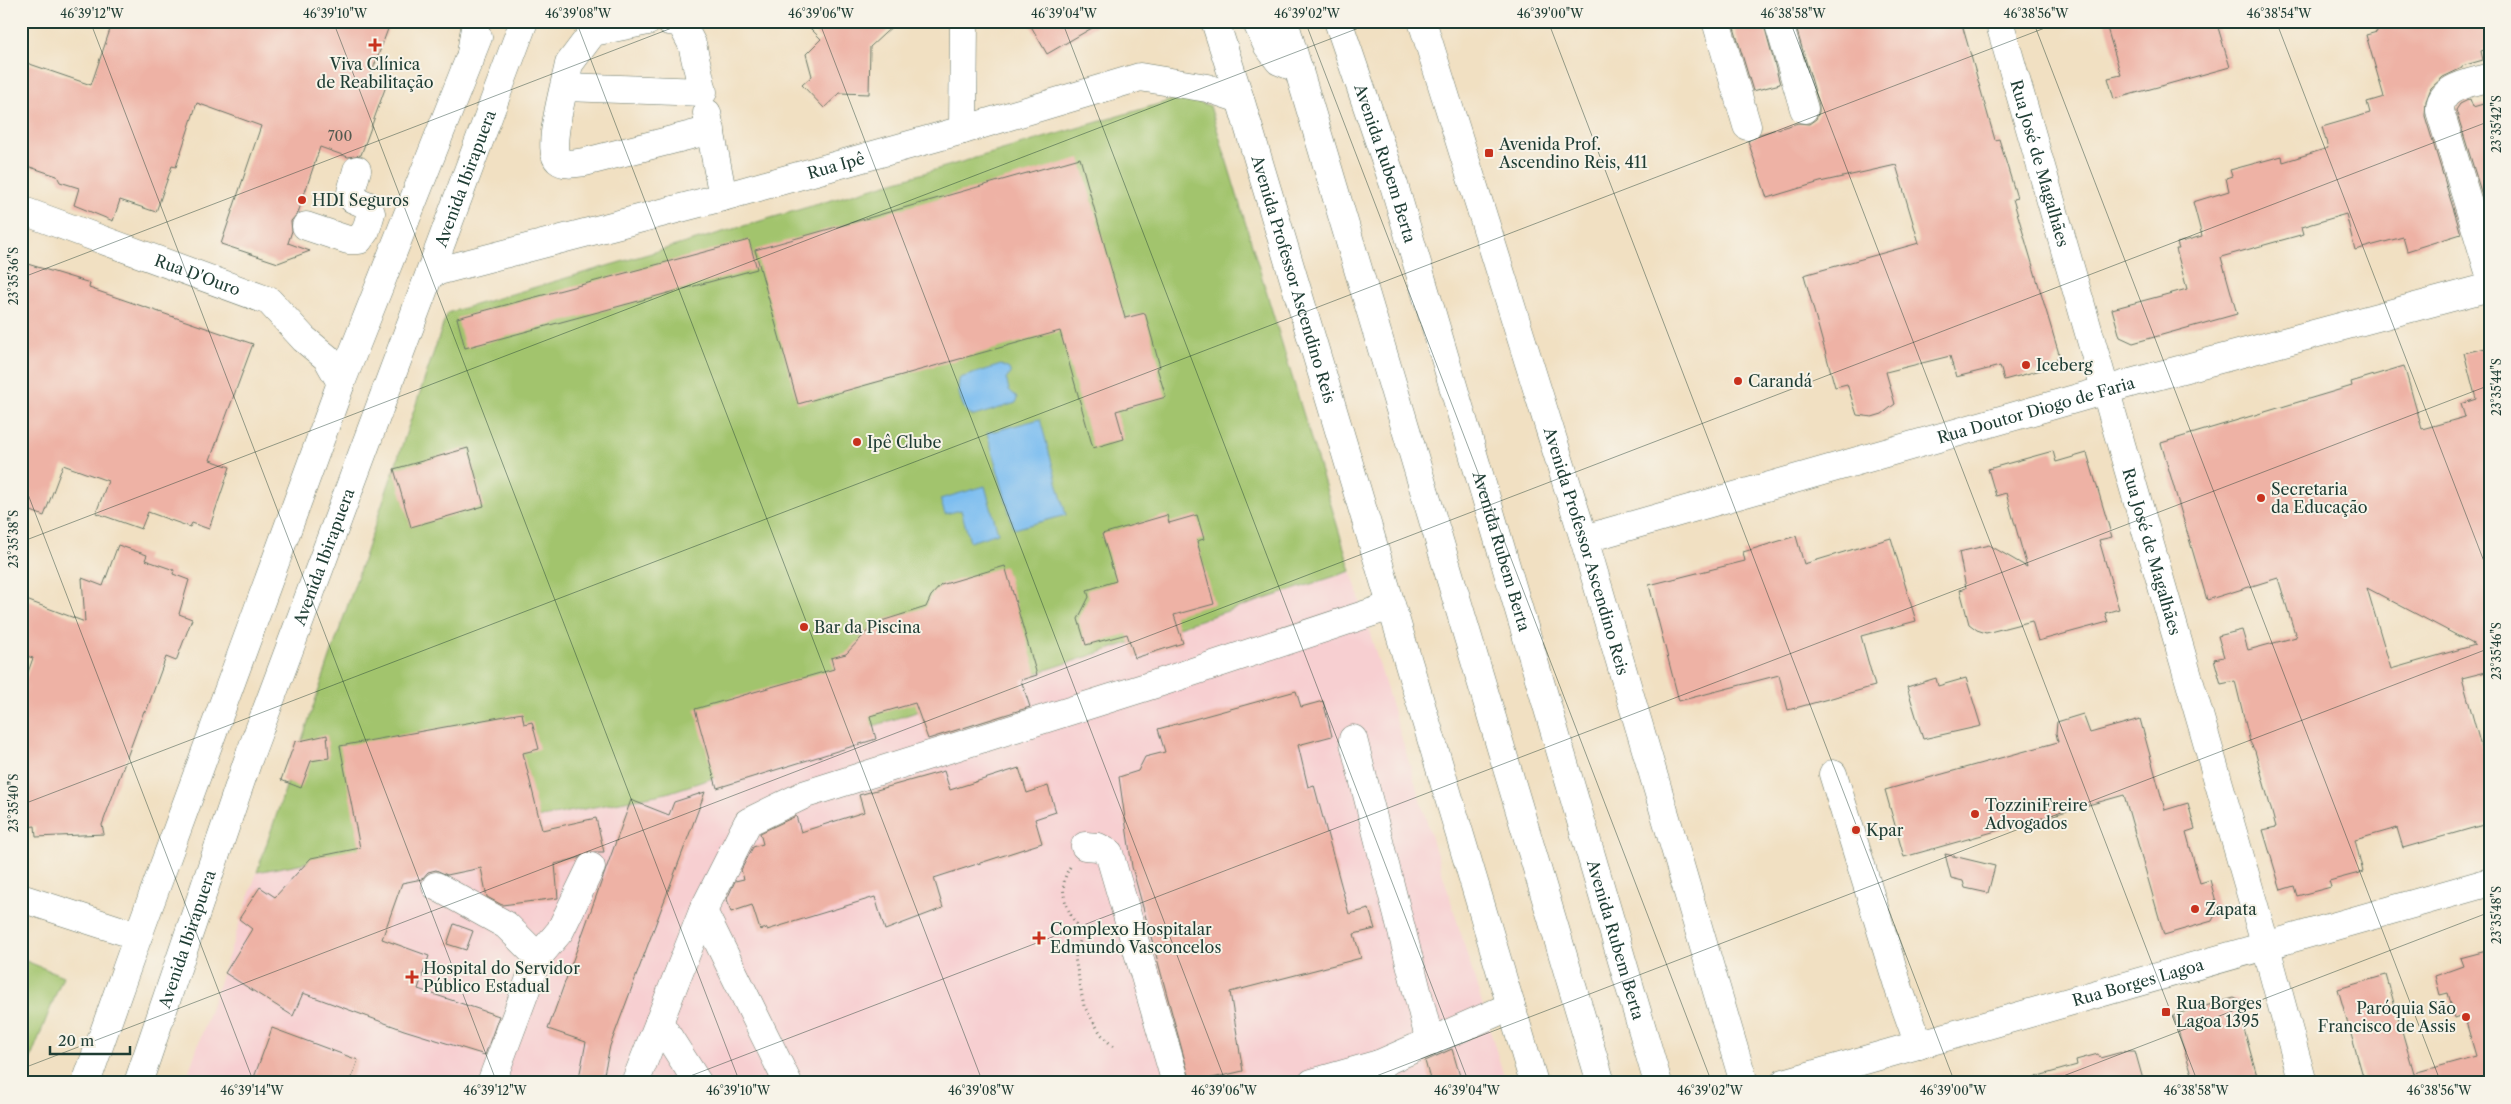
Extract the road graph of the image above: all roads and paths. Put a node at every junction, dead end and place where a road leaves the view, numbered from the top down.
1 (476, 21) edge
2 (483, 21) edge
3 (648, 21) edge
4 (669, 21) edge
5 (964, 21) edge
6 (1215, 21) edge
7 (1256, 21) edge
8 (1284, 21) edge
9 (1338, 21) edge
10 (1422, 21) edge
11 (1716, 21) edge
12 (1778, 21) edge
13 (1999, 21) edge
14 (523, 26) edge
15 (470, 60) junction
16 (1299, 69) junction
17 (2490, 77) edge
18 (565, 87) junction
19 (704, 92) junction
20 (1240, 99) junction
21 (1804, 109) dead end
22 (1747, 126) dead end
23 (711, 130) junction
24 (963, 130) junction
25 (357, 170) dead end
26 (723, 197) junction
27 (21, 210) edge
28 (306, 226) dead end
29 (366, 230) junction
30 (397, 243) junction
31 (431, 273) junction
32 (2490, 275) edge
33 (2490, 287) edge
34 (341, 383) junction
35 (2105, 390) junction
36 (1584, 539) junction
37 (1391, 606) junction
38 (1353, 740) dead end
39 (1833, 774) dead end
40 (1085, 846) joint
41 (590, 867) dead end
42 (2490, 882) edge
43 (436, 886) dead end
44 (21, 898) edge
45 (702, 911) junction
46 (138, 936) junction
47 (2266, 947) junction
48 (538, 957) junction
49 (1511, 1006) junction
50 (659, 1022) junction
51 (1430, 1042) junction
52 (1918, 1045) junction
53 (1115, 1048) dead end
54 (1379, 1074) edge
55 (86, 1083) edge
56 (138, 1083) edge
57 (491, 1083) edge
58 (635, 1083) edge
59 (698, 1083) edge
60 (788, 1083) edge
61 (1176, 1083) edge
62 (1312, 1083) edge
63 (1534, 1083) edge
64 (1601, 1083) edge
65 (1658, 1083) edge
66 (1744, 1083) edge
67 (1784, 1083) edge
68 (2302, 1083) edge

1 - 15 main road
2 - 15 main road
3 - 18 main road
4 - 19 main road
5 - 24 main road
6 - 20 main road, Avenida Professor Ascendino Reis
7 - 16 main road
8 - 16 main road
9 - 65 main road, Avenida Rubem Berta
10 - 36 main road, Avenida Professor Ascendino Reis
11 - 22 main road
12 - 21 main road
13 - 35 main road, Rua José de Magalhães
14 - 31 main road, Avenida Ibirapuera
15 - 30 main road
16 - 64 main road
17 - 32 main road
18 - 19 main road
18 - 23 main road
19 - 23 main road
20 - 24 main road, Rua Ipê
20 - 37 main road, Avenida Professor Ascendino Reis
23 - 26 main road
24 - 26 main road, Rua Ipê
25 - 29 main road
26 - 31 main road, Rua Ipê
27 - 34 main road, Rua D'Ouro
28 - 29 main road
29 - 30 main road
30 - 34 main road
31 - 56 main road, Avenida Ibirapuera
33 - 35 main road, Rua Doutor Diogo de Faria
34 - 46 main road
35 - 36 main road, Rua Doutor Diogo de Faria
35 - 47 main road, Rua José de Magalhães
36 - 66 main road, Avenida Professor Ascendino Reis
37 - 45 main road
37 - 49 main road, Avenida Professor Ascendino Reis
38 - 51 main road
39 - 52 main road
40 - 53 path
40 - 61 main road
41 - 48 main road
42 - 47 main road, Rua Borges Lagoa
43 - 48 main road
44 - 46 main road
45 - 50 main road
45 - 60 main road
46 - 55 main road
47 - 52 main road, Rua Borges Lagoa
47 - 68 main road, Rua José de Magalhães
48 - 57 main road
49 - 51 main road
49 - 63 main road, Avenida Professor Ascendino Reis
50 - 58 main road
50 - 59 main road
51 - 54 main road
52 - 67 main road, Rua Borges Lagoa
54 - 62 main road

